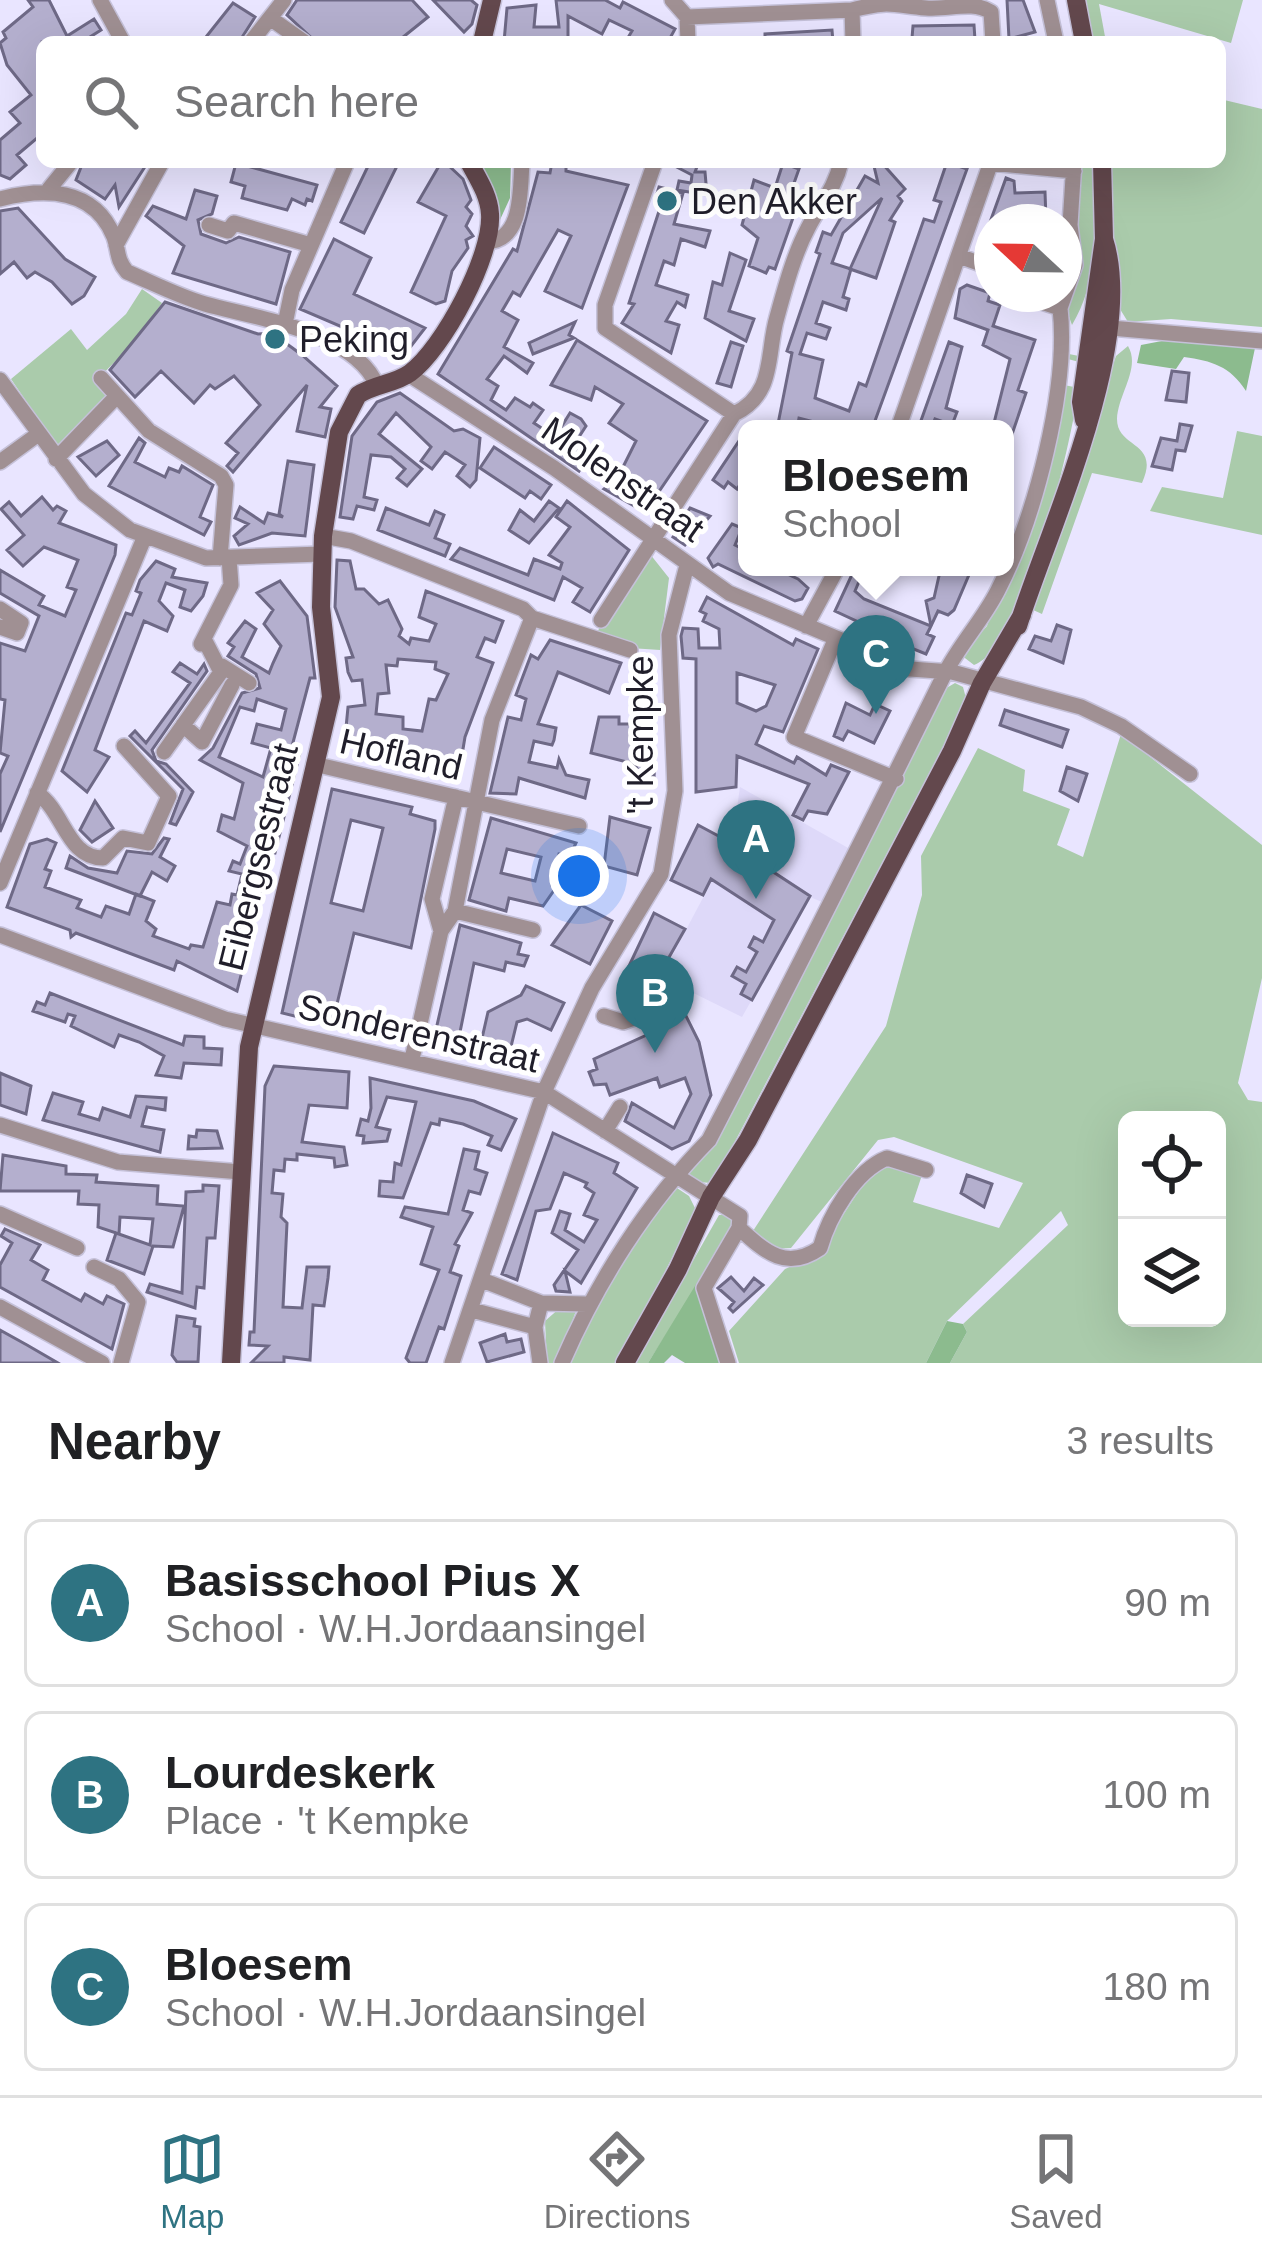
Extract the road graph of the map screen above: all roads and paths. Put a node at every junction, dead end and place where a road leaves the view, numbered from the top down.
1 (100, 0) edge
2 (284, 0) edge
3 (493, 0) edge
4 (672, 0) edge
5 (1047, 0) edge
6 (1076, 0) edge
7 (852, 10) junction
8 (687, 17) junction
9 (270, 18) junction
10 (120, 36) edge
11 (256, 36) edge
12 (296, 36) edge
13 (484, 36) edge
14 (688, 36) edge
15 (853, 36) edge
16 (992, 36) edge
17 (1055, 36) edge
18 (1083, 36) edge
19 (66, 168) edge
20 (159, 168) edge
21 (344, 168) edge
22 (472, 168) edge
23 (522, 168) edge
24 (653, 168) edge
25 (840, 168) edge
26 (989, 168) edge
27 (1074, 168) edge
28 (1102, 168) edge
29 (49, 189) junction
30 (0, 200) edge
31 (1071, 204) edge
32 (208, 225) dead end
33 (486, 242) junction
34 (116, 245) junction
35 (311, 245) junction
36 (959, 256) junction
37 (974, 261) edge
38 (1061, 312) edge
39 (285, 324) junction
40 (1101, 330) junction
41 (1262, 341) edge
42 (408, 374) junction
43 (101, 378) dead end
44 (0, 380) edge
45 (377, 386) junction
46 (116, 397) junction
47 (734, 413) junction
48 (901, 420) edge
49 (37, 435) junction
50 (56, 458) junction
51 (0, 462) edge
52 (145, 536) junction
53 (651, 539) junction
54 (322, 545) junction
55 (1014, 551) edge
56 (225, 558) junction
57 (687, 565) junction
58 (833, 576) edge
59 (1004, 576) edge
60 (0, 609) edge
61 (532, 618) junction
62 (601, 620) dead end
63 (806, 626) junction
64 (0, 627) edge
65 (835, 640) junction
66 (630, 650) dead end
67 (221, 666) junction
68 (946, 671) junction
69 (988, 683) junction
70 (201, 700) junction
71 (217, 712) junction
72 (183, 725) junction
73 (124, 746) dead end
74 (164, 752) dead end
75 (314, 764) junction
76 (1190, 774) dead end
77 (896, 779) junction
78 (37, 793) junction
79 (456, 797) junction
80 (474, 801) junction
81 (579, 826) dead end
82 (0, 883) edge
83 (455, 911) junction
84 (533, 930) dead end
85 (442, 931) junction
86 (0, 935) edge
87 (582, 1007) junction
88 (653, 1011) dead end
89 (253, 1025) junction
90 (412, 1059) junction
91 (544, 1092) junction
92 (620, 1107) dead end
93 (0, 1125) edge
94 (605, 1132) junction
95 (926, 1170) dead end
96 (241, 1172) junction
97 (674, 1176) junction
98 (717, 1200) junction
99 (0, 1214) edge
100 (739, 1228) junction
101 (77, 1248) dead end
102 (94, 1267) dead end
103 (482, 1280) junction
104 (541, 1303) junction
105 (587, 1304) junction
106 (0, 1306) edge
107 (472, 1310) junction
108 (535, 1327) junction
109 (102, 1363) edge
110 (121, 1363) edge
111 (231, 1363) edge
112 (452, 1363) edge
113 (540, 1363) edge
114 (562, 1363) edge
115 (625, 1363) edge
116 (728, 1363) edge

1 - 10 street
2 - 9 street
3 - 13 main road
4 - 8 street
5 - 17 street
6 - 18 main road
7 - 8 street
7 - 15 street
7 - 16 street
8 - 14 street
9 - 11 street
9 - 12 street
19 - 29 street
20 - 34 street
21 - 35 street
22 - 33 main road
23 - 33 street
24 - 47 street
25 - 47 street
26 - 36 street
27 - 31 street
28 - 40 main road
29 - 30 street
29 - 34 street
32 - 35 street
33 - 42 main road
34 - 39 street
35 - 39 street
36 - 37 street
36 - 48 street
38 - 55 street
39 - 45 street
40 - 41 street
40 - 69 main road
42 - 45 main road
42 - 53 street, Molenstraat
43 - 46 street
44 - 49 street
45 - 54 main road, Eibergsestraat
46 - 50 street
46 - 56 street
47 - 53 street
49 - 50 street
49 - 51 street
50 - 52 street
52 - 56 street
52 - 78 street
53 - 57 street, Molenstraat
53 - 62 street
54 - 56 street
54 - 61 street
54 - 75 main road, Eibergsestraat
56 - 67 street
57 - 63 street, Molenstraat
57 - 87 street, 't Kempke
58 - 63 street
59 - 68 street
60 - 64 street
61 - 66 street
61 - 80 street
63 - 65 street, Molenstraat
65 - 68 street, Molenstraat
65 - 77 street
67 - 70 street
67 - 71 street
68 - 69 street, Molenstraat
68 - 77 street
69 - 76 street, Molenstraat
69 - 98 main road
70 - 71 street
70 - 72 street
71 - 72 street
72 - 74 street
73 - 78 street
75 - 79 street, Hofland
75 - 89 main road, Eibergsestraat
77 - 97 street
78 - 82 street
79 - 80 street, Hofland
79 - 85 street
80 - 81 street, Hofland
80 - 83 street
83 - 84 street
83 - 85 street
85 - 90 street
86 - 89 street, Sonderenstraat
87 - 88 street
87 - 91 street, 't Kempke
89 - 90 street, Sonderenstraat
89 - 96 main road, Eibergsestraat
90 - 91 street, Sonderenstraat
91 - 94 street, Sonderenstraat
91 - 103 street, 't Kempke
92 - 94 street
93 - 96 street
94 - 97 street, Sonderenstraat
95 - 100 street, Sonderenstraat
96 - 111 main road, Eibergsestraat
97 - 98 street, Sonderenstraat
97 - 105 street
98 - 100 street, Sonderenstraat
98 - 115 main road
99 - 101 street
100 - 116 street
102 - 110 street
103 - 104 street
103 - 107 street, 't Kempke
104 - 105 street
104 - 108 street
105 - 114 street
106 - 109 street
107 - 108 street
107 - 112 street, 't Kempke
108 - 113 street

